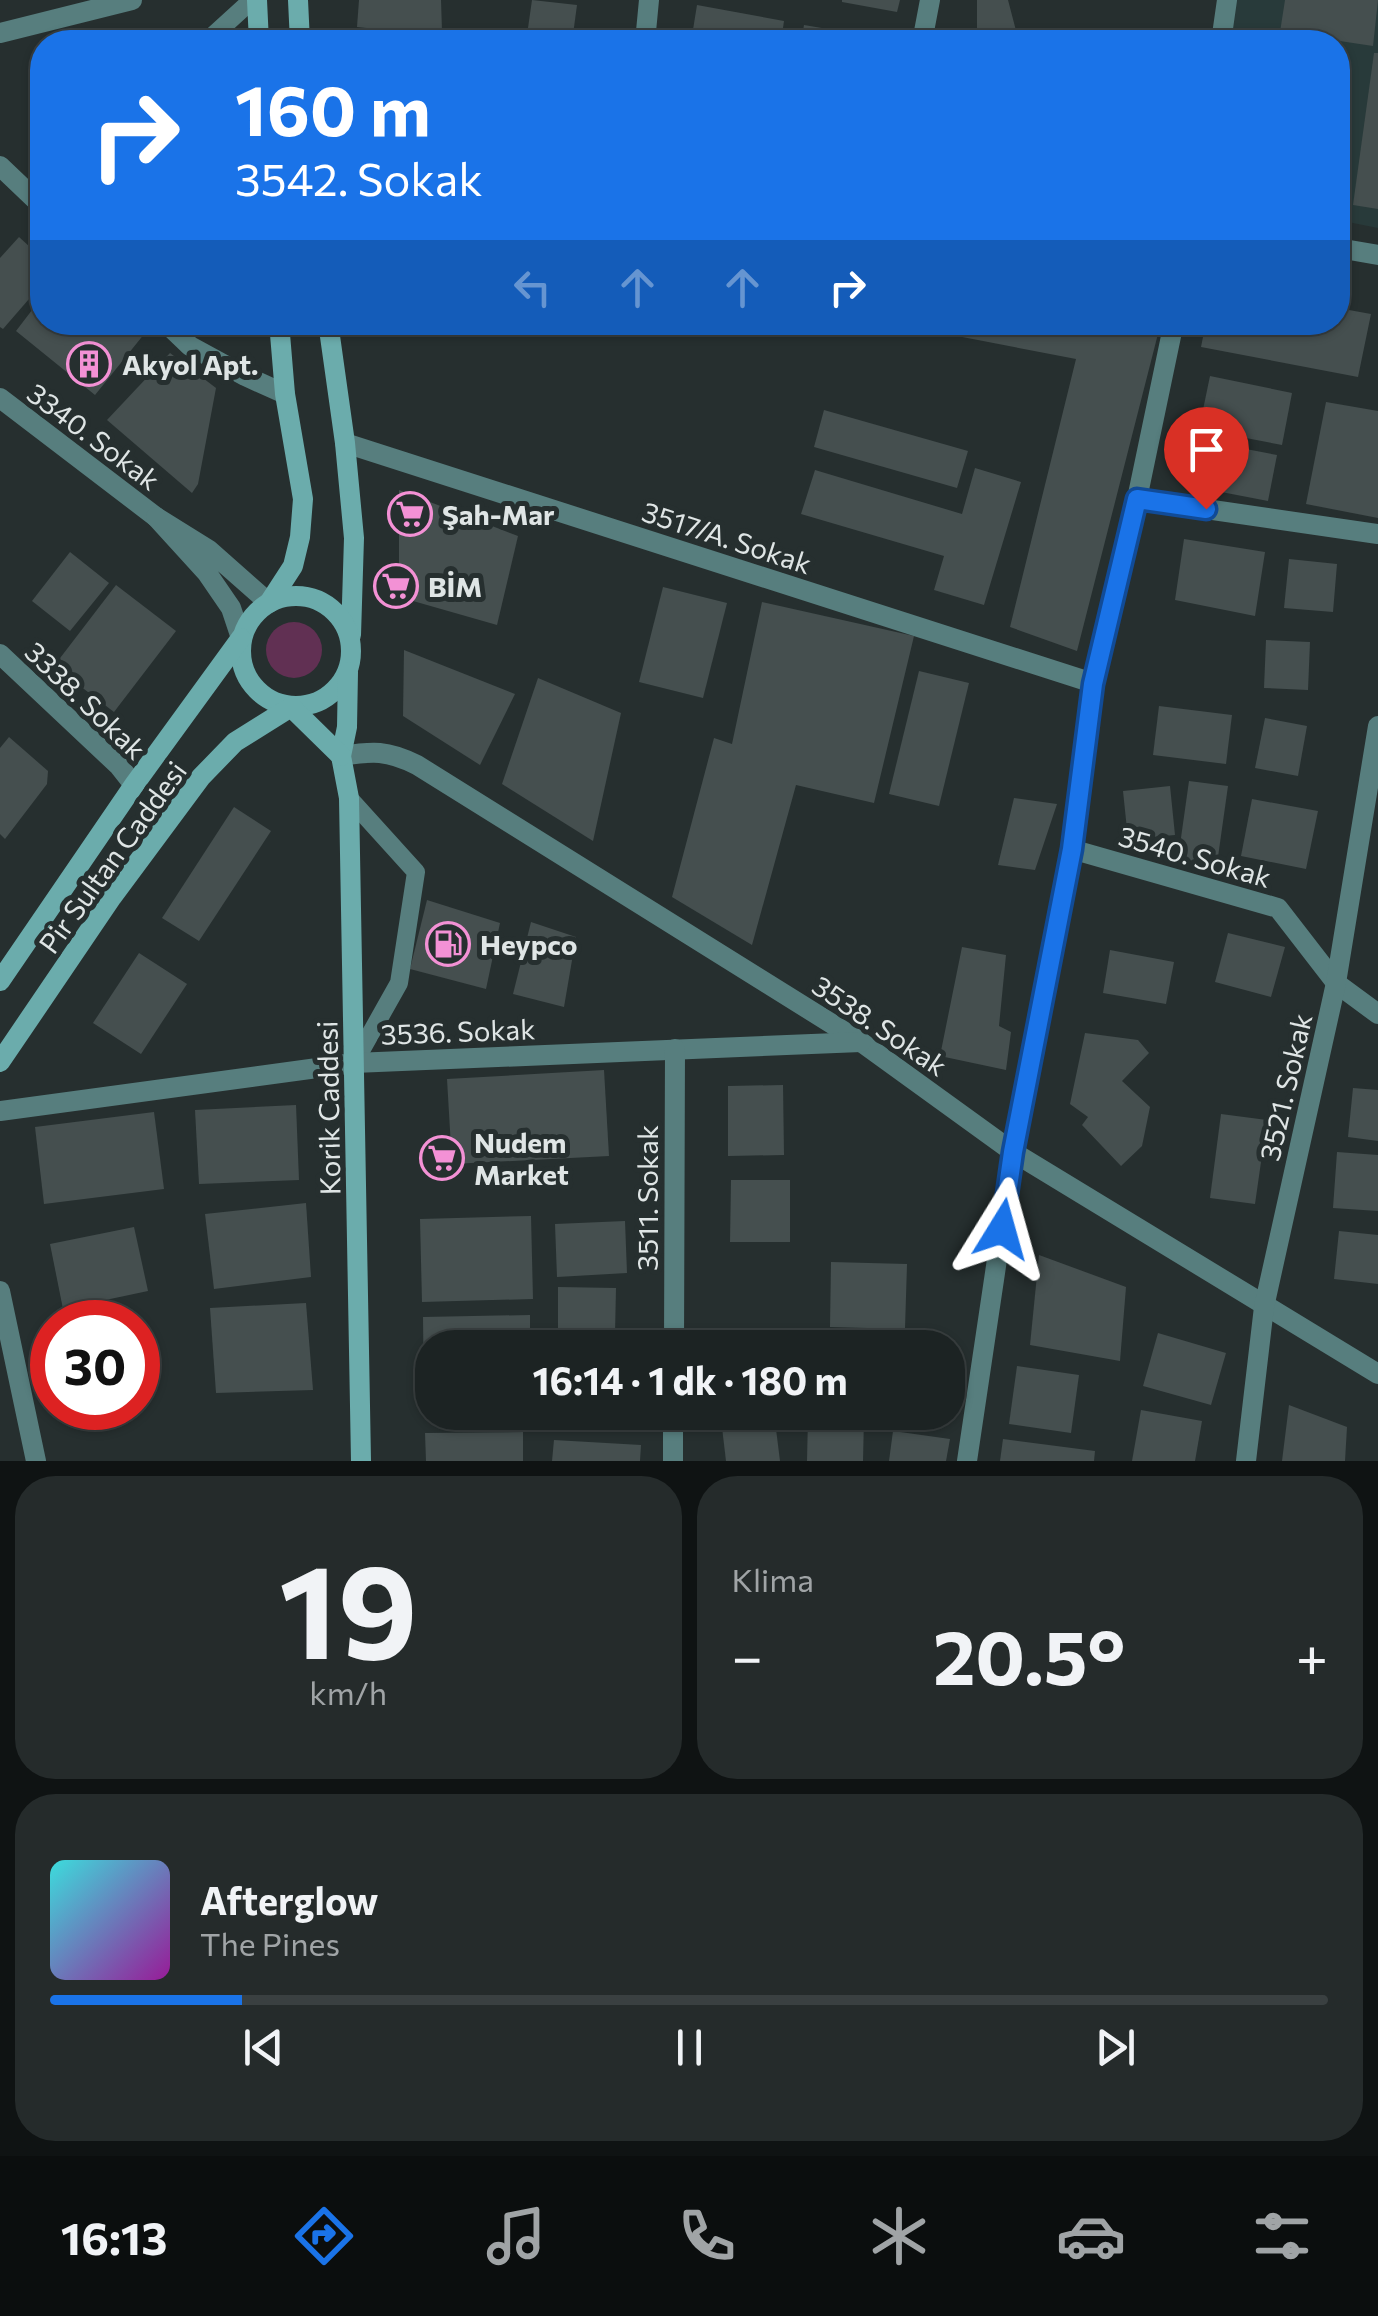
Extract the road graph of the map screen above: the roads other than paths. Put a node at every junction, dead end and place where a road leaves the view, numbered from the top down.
1 (132, 0) edge
2 (255, 0) edge
3 (298, 0) edge
4 (650, 0) edge
5 (930, 0) edge
6 (1228, 0) edge
7 (220, 30) edge
8 (259, 30) edge
9 (299, 30) edge
10 (646, 30) edge
11 (924, 30) edge
12 (1223, 30) edge
13 (0, 33) edge
14 (0, 166) edge
15 (30, 195) edge
16 (1350, 250) edge
17 (1378, 255) edge
18 (179, 335) edge
19 (280, 335) edge
20 (330, 335) edge
21 (1171, 335) edge
22 (285, 394) junction
23 (0, 398) edge
24 (345, 442) junction
25 (1137, 499) junction
26 (156, 517) junction
27 (1378, 534) edge
28 (269, 602) junction
29 (242, 638) junction
30 (351, 642) junction
31 (0, 654) edge
32 (348, 672) junction
33 (1093, 684) junction
34 (291, 707) junction
35 (1378, 726) edge
36 (341, 756) junction
37 (134, 786) junction
38 (350, 798) junction
39 (1072, 849) junction
40 (0, 981) edge
41 (1336, 983) junction
42 (1378, 1014) edge
43 (862, 1042) junction
44 (675, 1049) junction
45 (0, 1062) edge
46 (354, 1063) junction
47 (0, 1110) edge
48 (1013, 1152) junction
49 (0, 1291) edge
50 (1264, 1307) junction
51 (674, 1330) edge
52 (1378, 1374) edge
53 (673, 1430) edge
54 (36, 1461) edge
55 (361, 1461) edge
56 (673, 1461) edge
57 (968, 1461) edge
58 (1246, 1461) edge

1 - 13 street
2 - 7 lane
2 - 8 main road
3 - 9 main road
4 - 10 street
5 - 11 street
6 - 12 street
14 - 15 street
16 - 17 street
18 - 22 street
19 - 22 main road
20 - 24 main road
21 - 25 street
22 - 28 main road
23 - 26 street, 3340. Sokak
24 - 30 main road
24 - 33 street, 3517/A. Sokak
25 - 27 street
25 - 33 street
26 - 28 street
26 - 29 street
28 - 29 main road
28 - 30 main road
29 - 34 main road
29 - 37 main road, Pir Sultan Caddesi
30 - 32 main road
31 - 37 street, 3338. Sokak
32 - 34 main road
32 - 36 main road
33 - 39 street
34 - 36 main road
34 - 45 main road, Pir Sultan Caddesi
35 - 41 street, 3521. Sokak
36 - 38 main road, Korik Caddesi
36 - 43 street, 3538. Sokak
37 - 40 main road, Pir Sultan Caddesi
38 - 46 main road, Korik Caddesi
38 - 46 lane
39 - 41 street, 3540. Sokak
39 - 48 street
41 - 42 street, 3540. Sokak
41 - 50 street, 3521. Sokak
43 - 44 street, 3536. Sokak
43 - 48 street, 3538. Sokak
44 - 46 street, 3536. Sokak
44 - 51 street, 3511. Sokak
46 - 47 street, 3536. Sokak
46 - 55 main road, Korik Caddesi
48 - 50 street, 3538. Sokak
48 - 57 street
49 - 54 street
50 - 52 street, 3538. Sokak
50 - 58 street, 3521. Sokak
53 - 56 street

